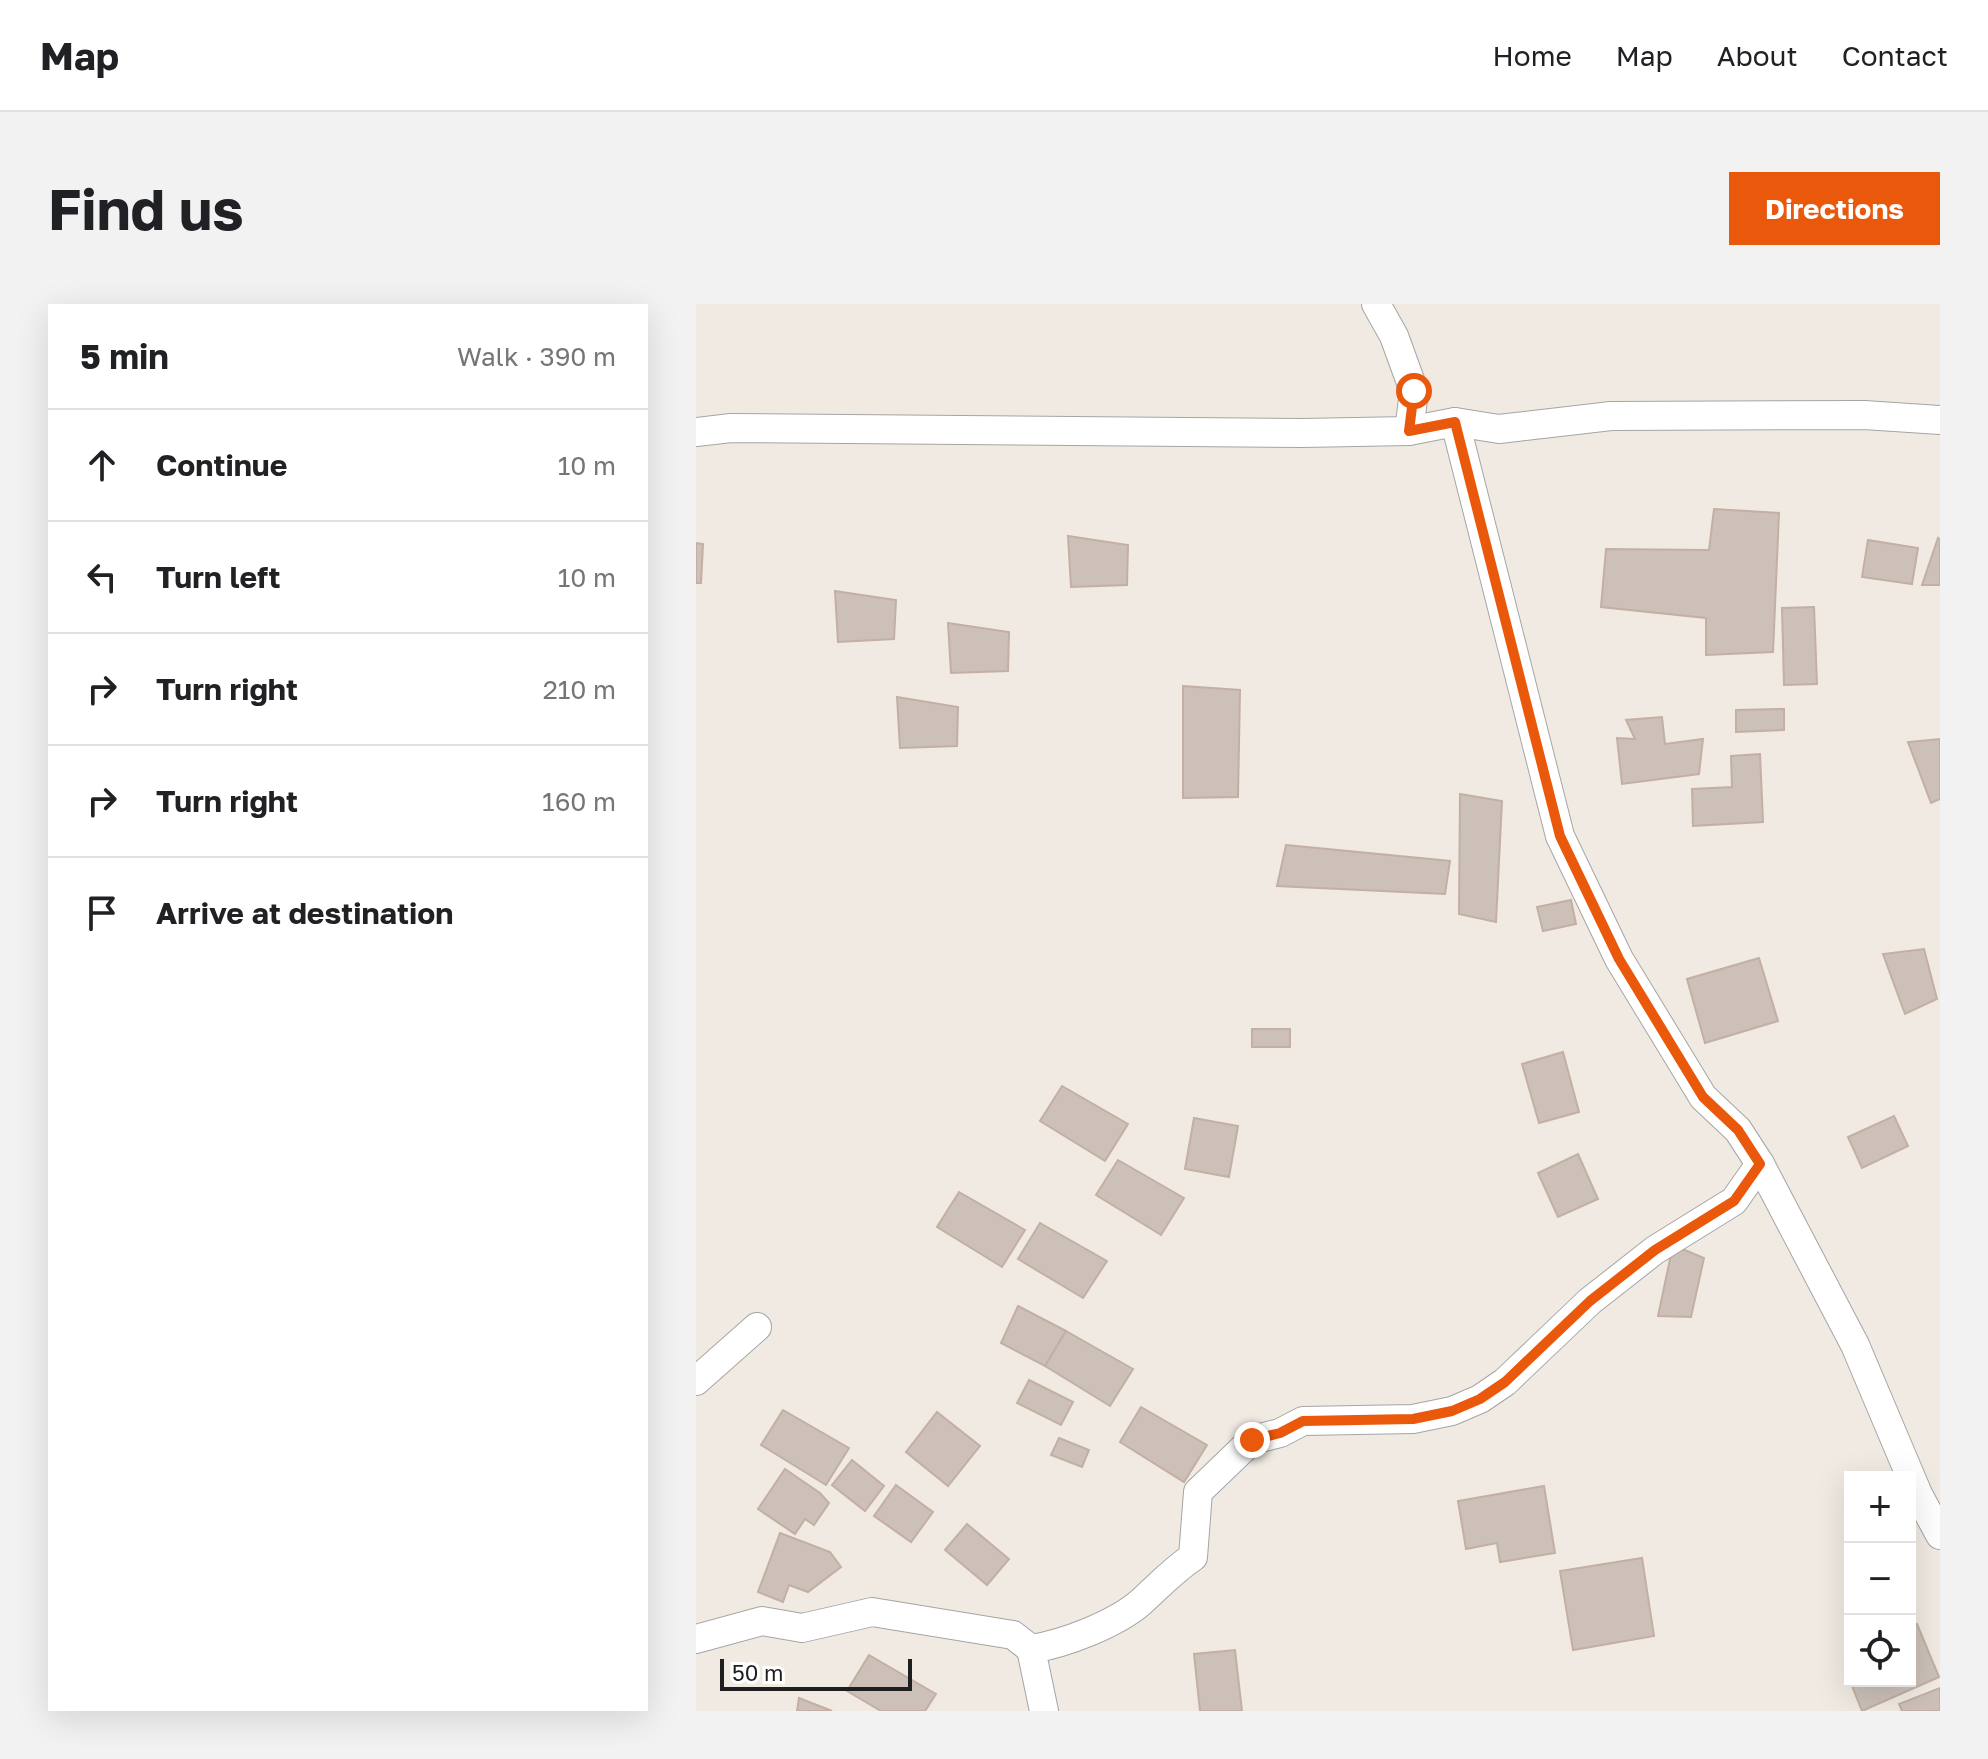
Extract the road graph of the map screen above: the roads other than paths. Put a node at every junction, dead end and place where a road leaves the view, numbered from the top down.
1 (1376, 304) edge
2 (1940, 420) edge
3 (1455, 422) junction
4 (1409, 431) junction
5 (696, 432) edge
6 (1760, 1164) junction
7 (757, 1327) dead end
8 (696, 1381) edge
9 (1940, 1535) edge
10 (696, 1639) edge
11 (1031, 1649) junction
12 (1044, 1711) edge

1 - 4 street
2 - 3 street
3 - 4 street
3 - 6 street
4 - 5 street
6 - 9 street
6 - 11 street
7 - 8 street
10 - 11 street
11 - 12 street

